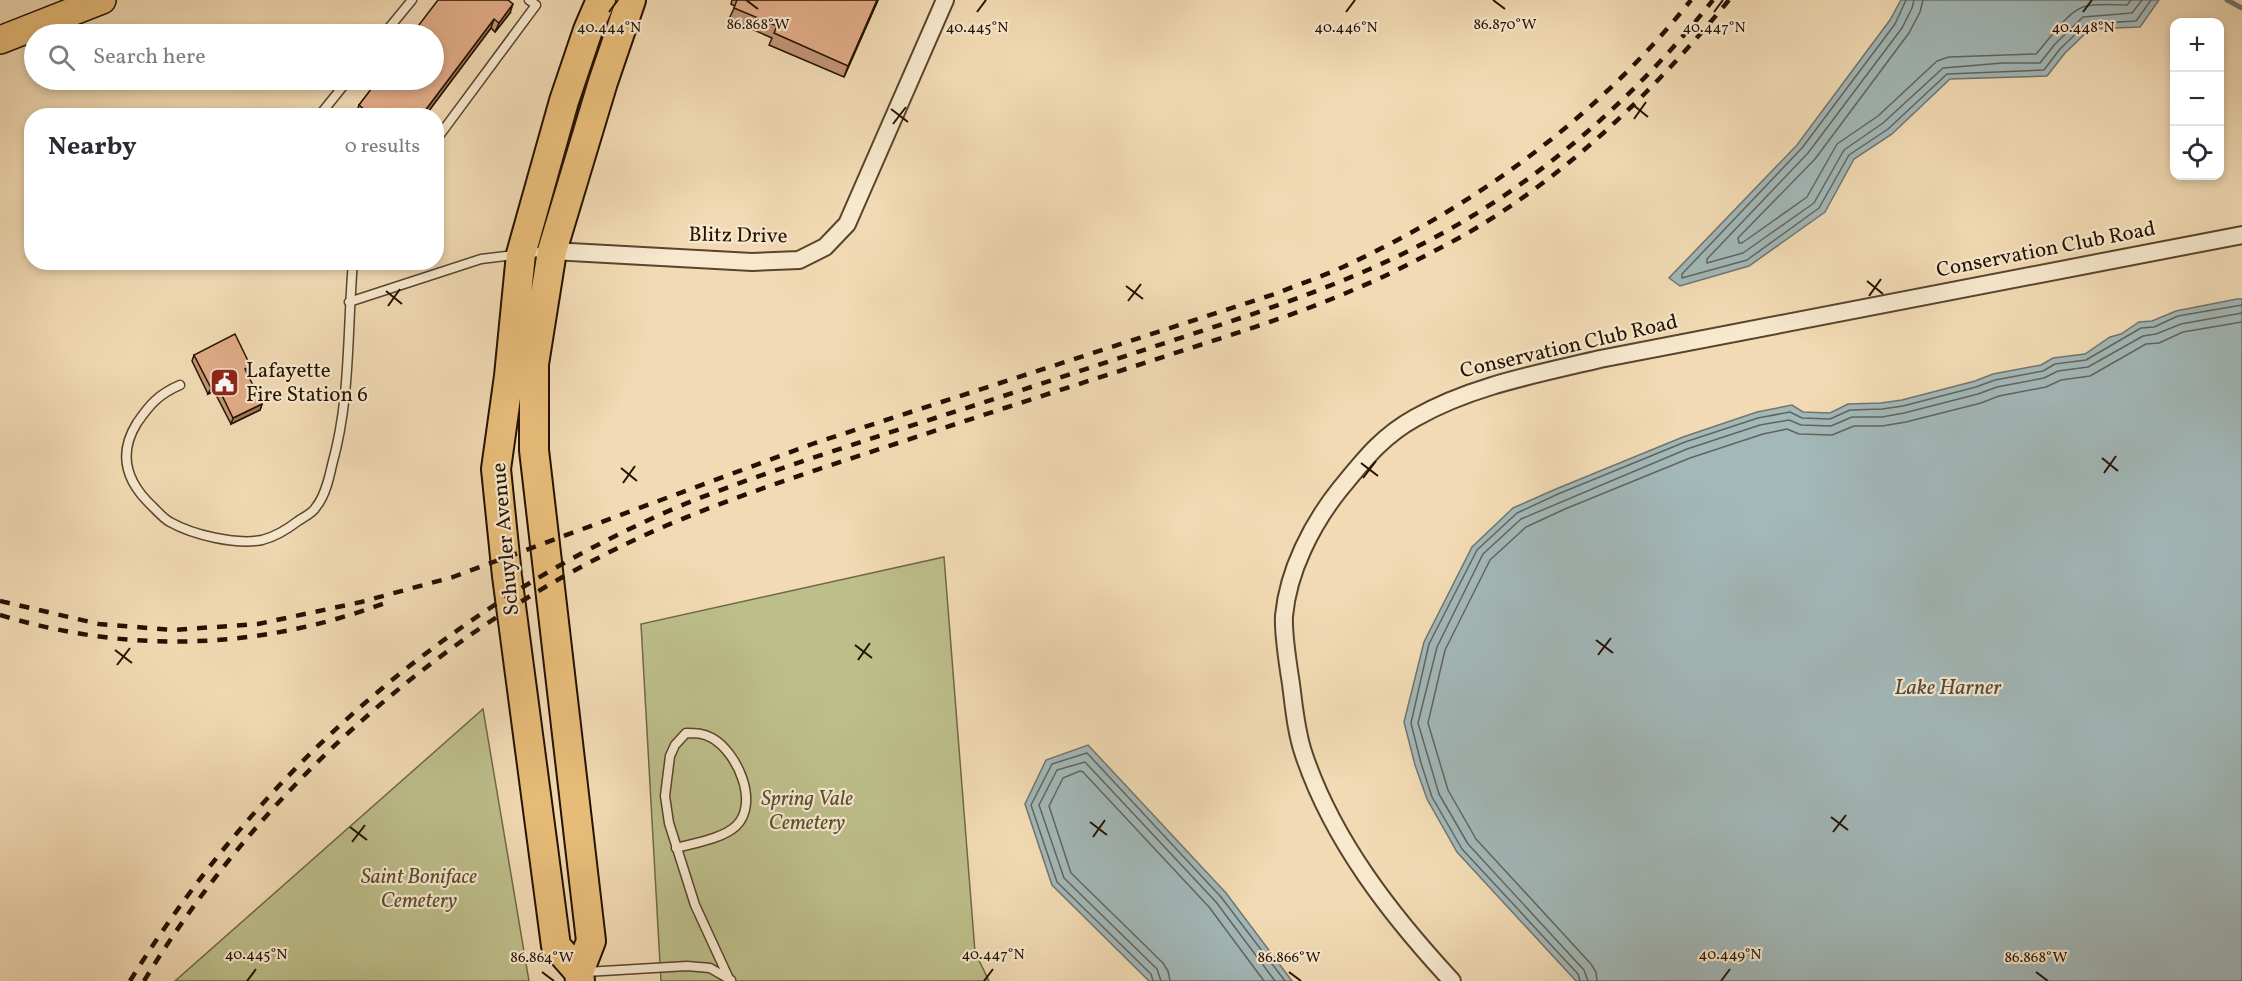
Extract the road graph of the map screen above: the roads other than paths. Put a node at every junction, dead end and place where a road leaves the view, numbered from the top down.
1 (102, 0) edge
2 (412, 0) edge
3 (529, 0) edge
4 (601, 0) edge
5 (631, 0) edge
6 (945, 0) edge
7 (41, 24) edge
8 (392, 24) edge
9 (24, 31) edge
10 (0, 40) edge
11 (340, 90) edge
12 (325, 108) edge
13 (444, 129) edge
14 (2242, 235) edge
15 (552, 251) junction
16 (521, 254) junction
17 (352, 270) edge
18 (349, 302) junction
19 (180, 385) dead end
20 (676, 848) junction
21 (579, 977) edge
22 (731, 981) edge
23 (1452, 981) edge

1 - 7 main road
2 - 8 lane
3 - 13 lane
4 - 16 highway, Schuyler Avenue
5 - 15 highway, Schuyler Avenue
6 - 15 street, Blitz Drive
9 - 10 main road
11 - 12 lane
14 - 23 street, Conservation Club Road
15 - 16 lane
15 - 21 highway, Schuyler Avenue
16 - 18 lane
16 - 21 highway, Schuyler Avenue
17 - 18 lane
18 - 19 lane
20 - 20 lane
20 - 22 lane
21 - 22 lane

